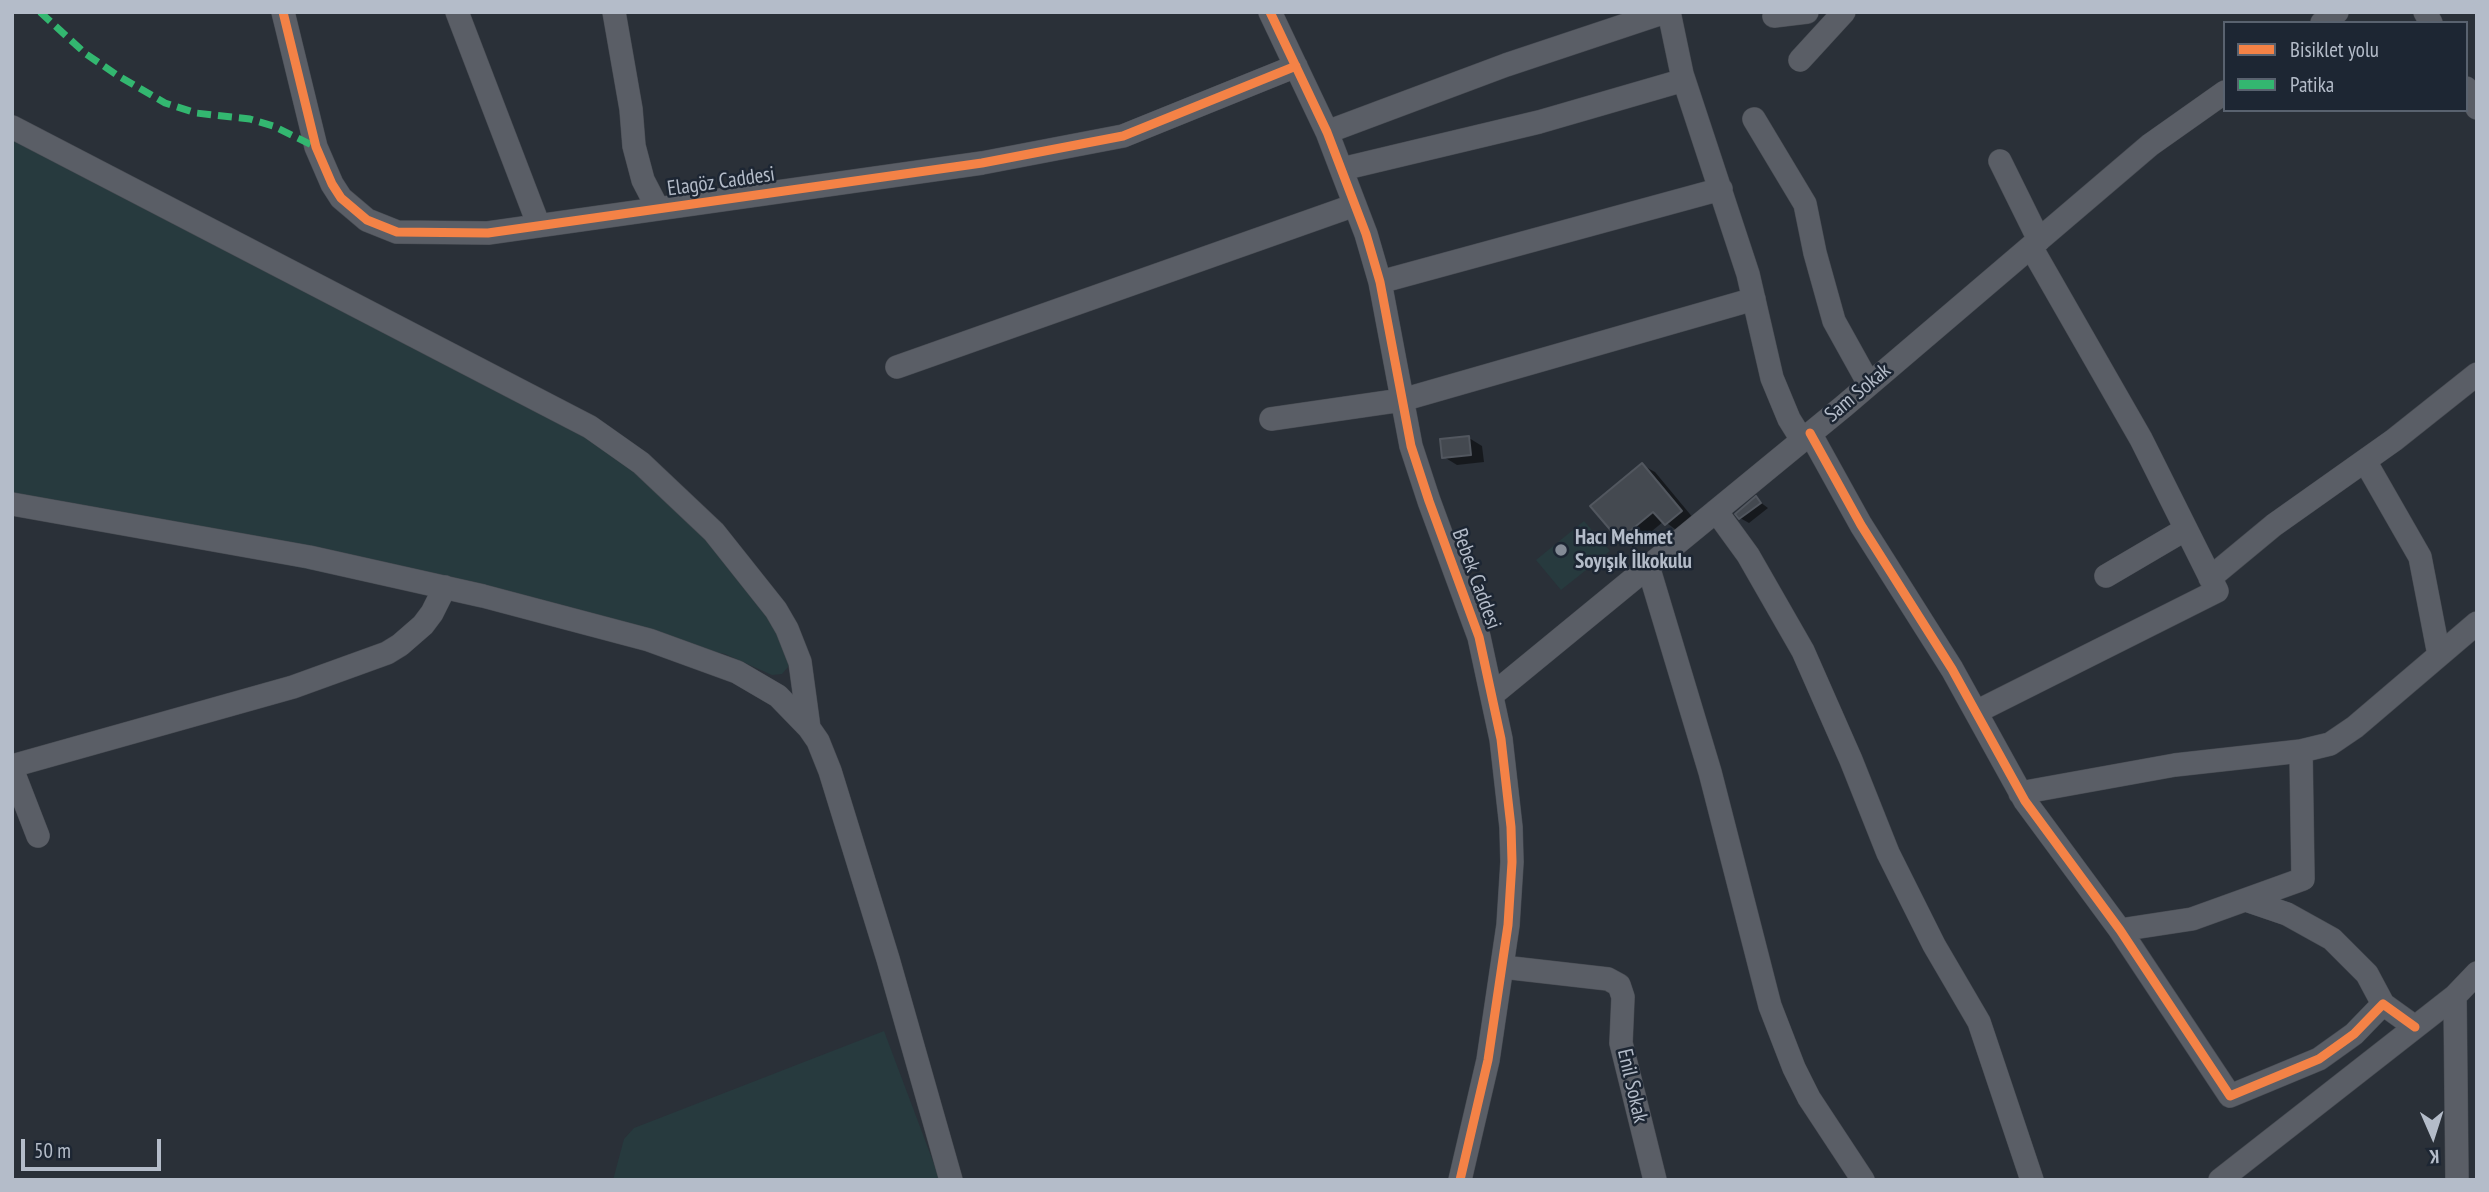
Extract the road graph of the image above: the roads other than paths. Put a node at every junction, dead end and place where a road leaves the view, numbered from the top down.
1 (283, 12) edge
2 (457, 12) edge
3 (614, 12) edge
4 (1270, 12) edge
5 (1667, 12) edge
6 (1807, 12) edge
7 (1844, 12) edge
8 (1774, 16) dead end
9 (1800, 60) dead end
10 (1296, 66) junction
11 (1684, 80) junction
12 (2468, 92) edge
13 (2223, 93) edge
14 (2477, 108) edge
15 (1754, 119) dead end
16 (12, 127) edge
17 (1327, 132) junction
18 (2000, 162) dead end
19 (1342, 169) junction
20 (1721, 189) junction
21 (1355, 205) junction
22 (658, 209) junction
23 (539, 226) junction
24 (2035, 243) junction
25 (1380, 282) junction
26 (1754, 299) junction
27 (897, 367) dead end
28 (2477, 374) edge
29 (1869, 384) junction
30 (1402, 400) junction
31 (1271, 419) dead end
32 (1806, 437) junction
33 (2365, 461) junction
34 (12, 504) edge
35 (1716, 511) junction
36 (2186, 529) junction
37 (1648, 566) junction
38 (2106, 576) dead end
39 (2210, 578) junction
40 (445, 587) junction
41 (2477, 623) edge
42 (2440, 655) junction
43 (1492, 695) junction
44 (1976, 712) junction
45 (809, 728) junction
46 (2301, 751) junction
47 (12, 767) edge
48 (2020, 793) junction
49 (38, 836) dead end
50 (2246, 900) junction
51 (2120, 930) junction
52 (1503, 967) junction
53 (2477, 973) edge
54 (2455, 996) junction
55 (2383, 1004) junction
56 (2415, 1027) junction
57 (951, 1180) edge
58 (1460, 1180) edge
59 (1655, 1180) edge
60 (1863, 1180) edge
61 (2032, 1180) edge
62 (2220, 1180) edge
63 (2457, 1180) edge

1 - 23 street, Elagöz Caddesi
2 - 23 street
3 - 22 street
4 - 10 street, Bebek Caddesi
5 - 11 street
5 - 17 street
6 - 8 street
7 - 9 street
10 - 17 street, Bebek Caddesi
10 - 22 street, Elagöz Caddesi
11 - 19 street
11 - 20 street
12 - 14 street
13 - 24 street, Sam Sokak
15 - 29 street
16 - 45 street
17 - 19 street, Bebek Caddesi
18 - 24 street
19 - 21 street, Bebek Caddesi
20 - 25 street
20 - 26 street
21 - 25 street, Bebek Caddesi
21 - 27 street
22 - 23 street, Elagöz Caddesi
24 - 29 street, Sam Sokak
24 - 36 street
25 - 30 street, Bebek Caddesi
26 - 30 street
26 - 32 street
28 - 33 street
29 - 32 street, Sam Sokak
30 - 31 street
30 - 43 street, Bebek Caddesi
32 - 35 street, Sam Sokak
32 - 44 street
33 - 39 street
33 - 42 street
34 - 40 street
35 - 37 street, Sam Sokak
35 - 61 street
36 - 38 street
36 - 39 street
37 - 43 street, Sam Sokak
37 - 60 street
39 - 44 street
40 - 45 street
40 - 47 street
41 - 42 street
42 - 46 street
43 - 52 street, Bebek Caddesi
44 - 48 street
45 - 57 street
46 - 48 street
46 - 50 street
47 - 49 street
48 - 51 street
50 - 51 street
50 - 55 street
51 - 55 street
52 - 58 street, Bebek Caddesi
52 - 59 street, Enil Sokak
53 - 54 street
54 - 56 street
54 - 63 street
55 - 56 street
56 - 62 street

